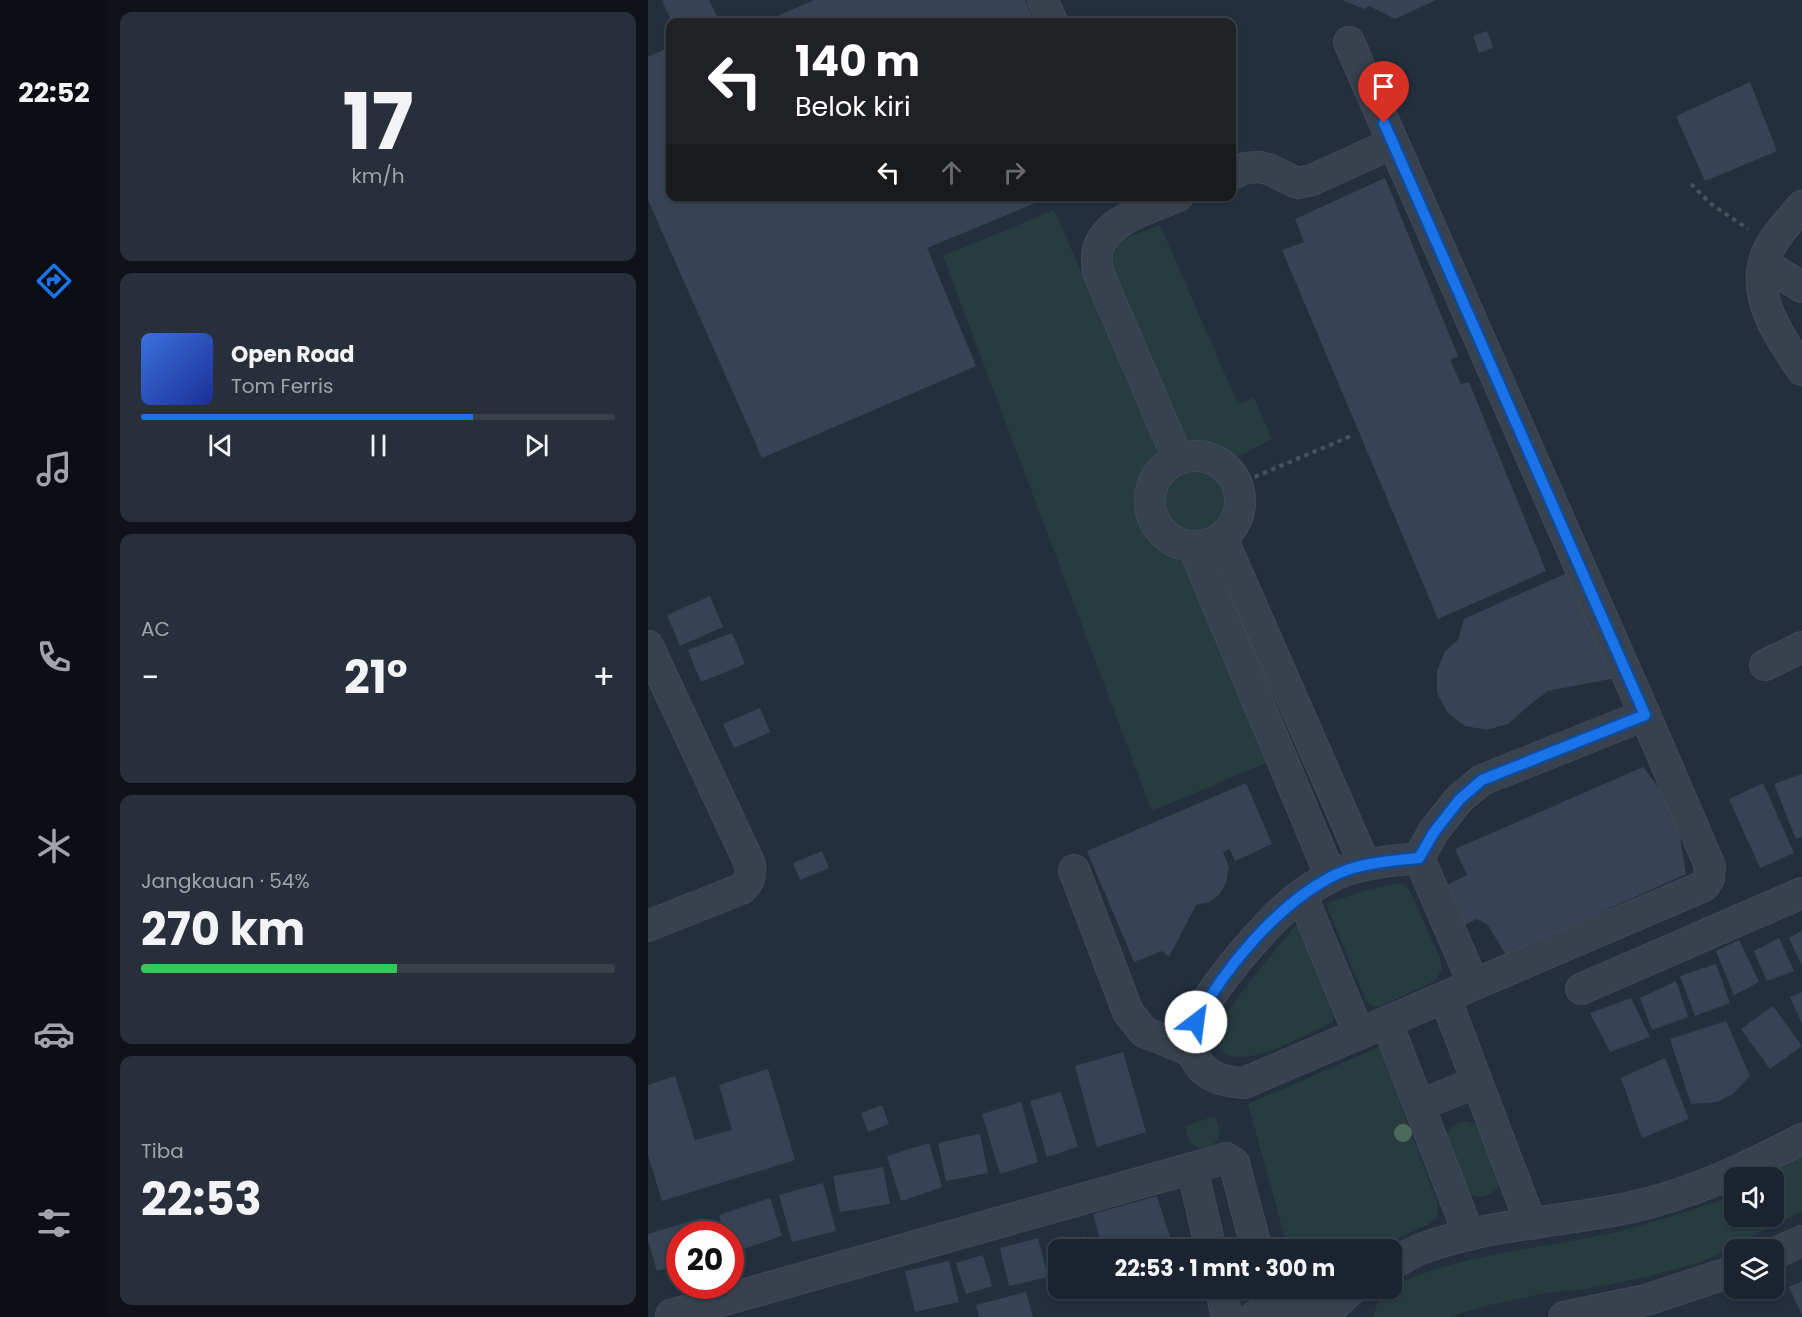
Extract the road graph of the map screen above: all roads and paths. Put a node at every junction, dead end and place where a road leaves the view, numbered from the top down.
1 (1043, 0) edge
2 (1050, 18) edge
3 (1349, 42) dead end
4 (1393, 143) junction
5 (1236, 172) edge
6 (1691, 184) dead end
7 (1153, 201) edge
8 (1802, 206) edge
9 (1124, 207) edge
10 (1768, 253) junction
11 (1802, 287) edge
12 (1798, 355) edge
13 (1351, 436) dead end
14 (1178, 459) junction
15 (1238, 484) junction
16 (1222, 538) junction
17 (1193, 546) junction
18 (648, 646) edge
19 (1802, 647) edge
20 (1765, 665) dead end
21 (1645, 715) junction
22 (1419, 858) junction
23 (1365, 865) junction
24 (1074, 870) dead end
25 (1331, 877) junction
26 (1802, 893) edge
27 (1302, 896) junction
28 (648, 926) edge
29 (1474, 986) junction
30 (1581, 989) dead end
31 (1444, 997) junction
32 (1388, 1023) junction
33 (1359, 1034) junction
34 (1191, 1051) junction
35 (1477, 1082) junction
36 (1420, 1105) junction
37 (1802, 1139) edge
38 (1192, 1168) junction
39 (1531, 1224) junction
40 (1469, 1235) junction
41 (1208, 1239) edge
42 (1254, 1239) edge
43 (1802, 1241) edge
44 (1784, 1249) edge
45 (1402, 1258) edge
46 (1724, 1274) edge
47 (1223, 1299) edge
48 (1341, 1299) edge
49 (1265, 1306) edge
50 (671, 1315) dead end
51 (1227, 1317) edge
52 (1311, 1317) edge
53 (1321, 1317) edge
54 (1564, 1317) edge

1 - 2 street
3 - 4 street
4 - 5 street
4 - 21 street
6 - 10 path
7 - 9 street
8 - 10 street
9 - 14 street
10 - 11 street
10 - 12 street
13 - 15 path
14 - 15 street
14 - 17 street
15 - 16 street
16 - 17 street
16 - 23 street
17 - 25 street
18 - 28 street
19 - 20 street
21 - 22 street
21 - 29 street
22 - 23 street
22 - 29 street
23 - 25 street
24 - 34 street
25 - 27 street
26 - 30 street
27 - 33 street
27 - 34 street
29 - 31 street
31 - 32 street
31 - 35 street
32 - 33 street
32 - 36 street
33 - 34 street
35 - 36 street
35 - 39 street
36 - 40 street
37 - 39 street
38 - 41 street
38 - 42 street
38 - 50 street
39 - 40 street
40 - 45 street
43 - 44 street
46 - 54 street
47 - 51 street
48 - 53 street
49 - 52 street

